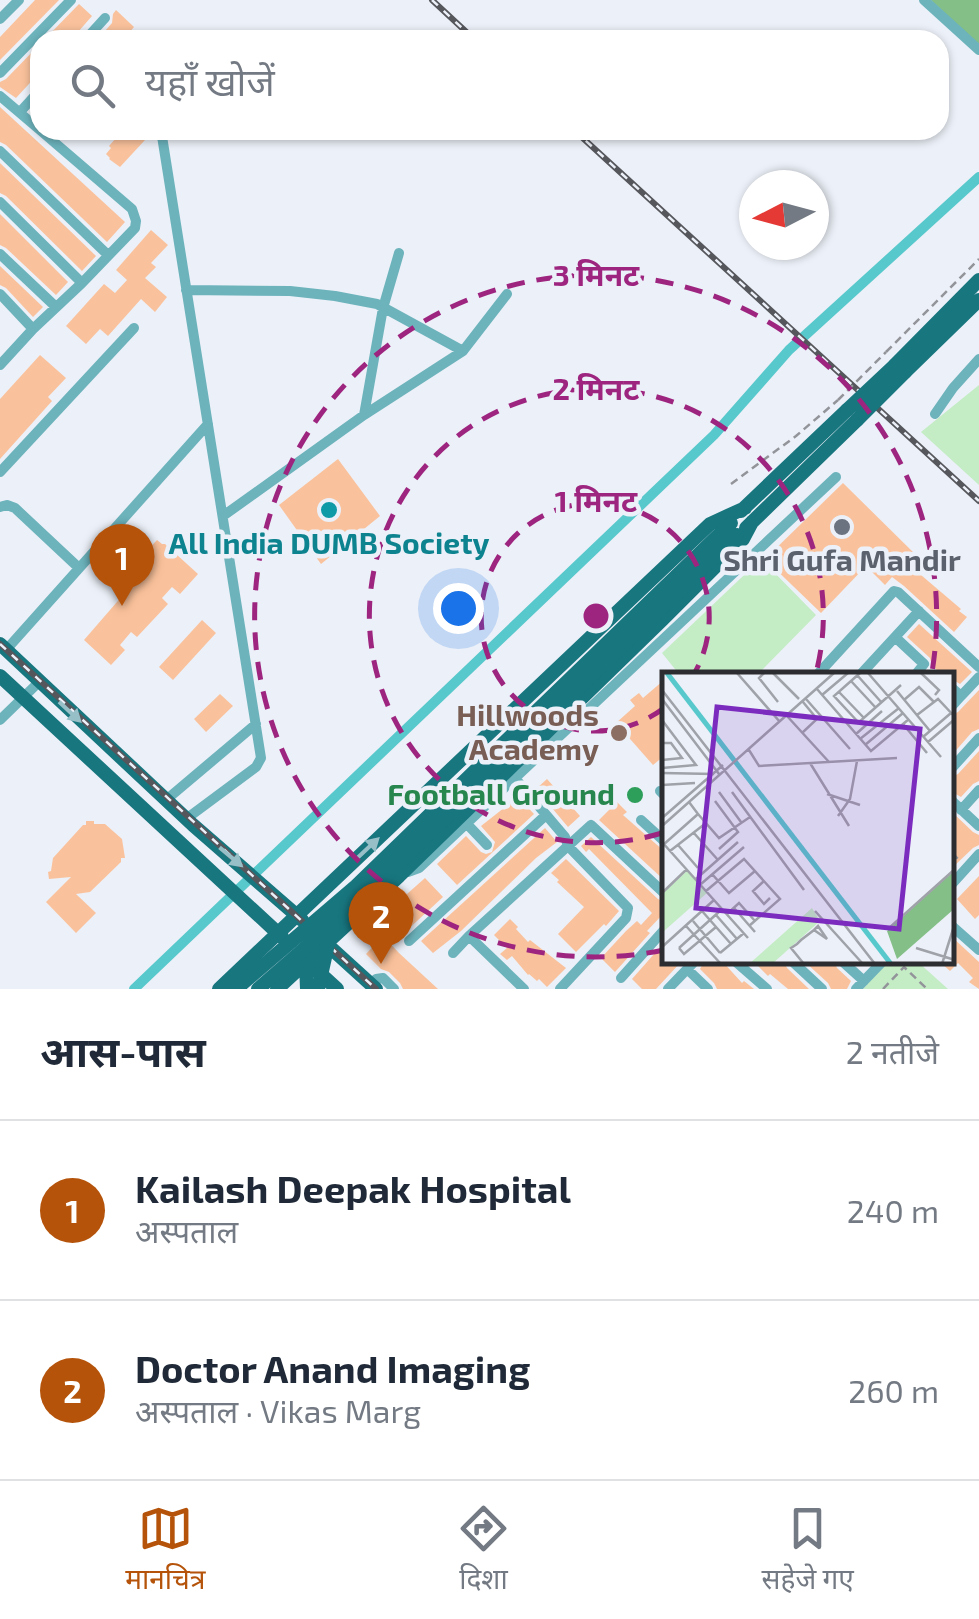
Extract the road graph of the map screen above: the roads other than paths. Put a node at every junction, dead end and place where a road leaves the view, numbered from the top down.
1 (19, 0) edge
2 (72, 0) edge
3 (924, 0) edge
4 (105, 18) dead end
5 (0, 19) edge
6 (43, 30) edge
7 (95, 30) edge
8 (30, 43) edge
9 (979, 50) edge
10 (0, 74) edge
11 (0, 96) edge
12 (30, 101) edge
13 (20, 112) junction
14 (30, 121) edge
15 (52, 140) edge
16 (163, 140) edge
17 (0, 151) edge
18 (0, 202) edge
19 (399, 253) dead end
20 (0, 254) edge
21 (108, 255) junction
22 (979, 280) edge
23 (82, 284) junction
24 (186, 290) junction
25 (506, 294) dead end
26 (2, 299) edge
27 (979, 300) edge
28 (56, 307) junction
29 (383, 308) junction
30 (33, 328) junction
31 (134, 328) dead end
32 (462, 351) junction
33 (979, 360) edge
34 (895, 363) junction
35 (0, 365) edge
36 (936, 414) dead end
37 (364, 416) junction
38 (208, 424) junction
39 (0, 472) edge
40 (836, 477) dead end
41 (0, 507) edge
42 (748, 515) junction
43 (223, 516) junction
44 (734, 529) junction
45 (79, 568) junction
46 (888, 582) dead end
47 (898, 592) junction
48 (919, 611) junction
49 (895, 637) junction
50 (3, 647) edge
51 (924, 664) junction
52 (979, 667) edge
53 (820, 672) edge
54 (863, 672) edge
55 (918, 672) edge
56 (934, 672) edge
57 (0, 676) edge
58 (979, 677) edge
59 (39, 682) junction
60 (956, 692) edge
61 (24, 698) junction
62 (0, 720) edge
63 (256, 724) junction
64 (979, 738) edge
65 (954, 766) edge
66 (514, 777) junction
67 (979, 790) edge
68 (166, 800) junction
69 (954, 803) edge
70 (961, 810) junction
71 (546, 814) junction
72 (641, 820) dead end
73 (189, 822) junction
74 (466, 822) junction
75 (979, 826) edge
76 (662, 839) edge
77 (486, 845) dead end
78 (568, 846) junction
79 (974, 864) edge
80 (399, 876) junction
81 (954, 882) edge
82 (662, 891) edge
83 (297, 915) junction
84 (332, 925) junction
85 (954, 928) edge
86 (662, 932) edge
87 (278, 933) junction
88 (469, 936) junction
89 (409, 941) dead end
90 (326, 944) junction
91 (979, 950) edge
92 (454, 953) dead end
93 (306, 962) junction
94 (738, 964) edge
95 (795, 964) edge
96 (844, 964) edge
97 (880, 964) edge
98 (690, 966) edge
99 (621, 978) dead end
100 (860, 985) edge
101 (327, 986) edge
102 (373, 986) edge
103 (562, 988) edge
104 (219, 989) edge
105 (236, 989) edge
106 (258, 989) edge
107 (277, 989) edge
108 (307, 989) edge
109 (394, 989) edge
110 (524, 989) edge
111 (668, 989) edge
112 (708, 989) edge
113 (767, 989) edge
114 (822, 989) edge

1 - 5 street
2 - 6 street
3 - 9 street
4 - 7 street
8 - 10 street
11 - 13 street
12 - 13 street
13 - 14 street
15 - 21 street
16 - 24 street
17 - 21 street
18 - 23 street
19 - 29 street
20 - 28 street
21 - 23 street
22 - 34 main road
23 - 28 street
24 - 29 street
24 - 38 street
25 - 32 street
26 - 30 street
27 - 34 main road
28 - 30 street
29 - 32 street
29 - 37 street
30 - 35 street
31 - 39 street
32 - 37 street
33 - 36 street
34 - 42 main road, bridge
37 - 43 street
38 - 43 street
38 - 45 street
40 - 66 street
41 - 45 street
42 - 44 main road
42 - 80 main road
83 -> 42 main road
43 - 63 street
44 - 84 main road, bridge
44 - 105 main road, bridge
45 - 50 street
46 - 47 street
47 - 48 street
47 - 53 street
48 - 49 street
48 - 52 street
49 - 51 street
49 - 54 street
50 - 59 main road
51 - 55 street
51 - 56 street
57 - 61 main road
58 - 60 street
59 - 61 street
59 -> 68 main road
61 - 62 street
61 - 87 main road
63 - 68 street
63 - 73 street
64 - 65 street
66 - 71 street
66 - 74 street
67 - 70 street
68 - 73 main road
69 - 70 street
70 - 75 street
71 - 78 street
71 - 89 street
72 - 76 street
73 -> 83 main road
74 - 77 street
74 - 80 street
78 - 82 street
78 - 88 street
78 - 103 street
79 - 81 street
80 - 90 main road
83 - 87 main road
83 - 90 main road
84 - 101 main road, bridge
84 - 106 main road, bridge
85 - 91 street
86 - 99 street
87 - 93 main road
87 - 104 main road
88 - 92 street
88 - 110 street
90 - 93 main road
90 - 102 main road
93 - 101 main road
93 - 107 main road
93 - 108 main road
94 - 113 street
95 - 114 street
96 - 100 street
97 - 100 street
98 - 111 street
98 - 112 street
102 - 109 street

